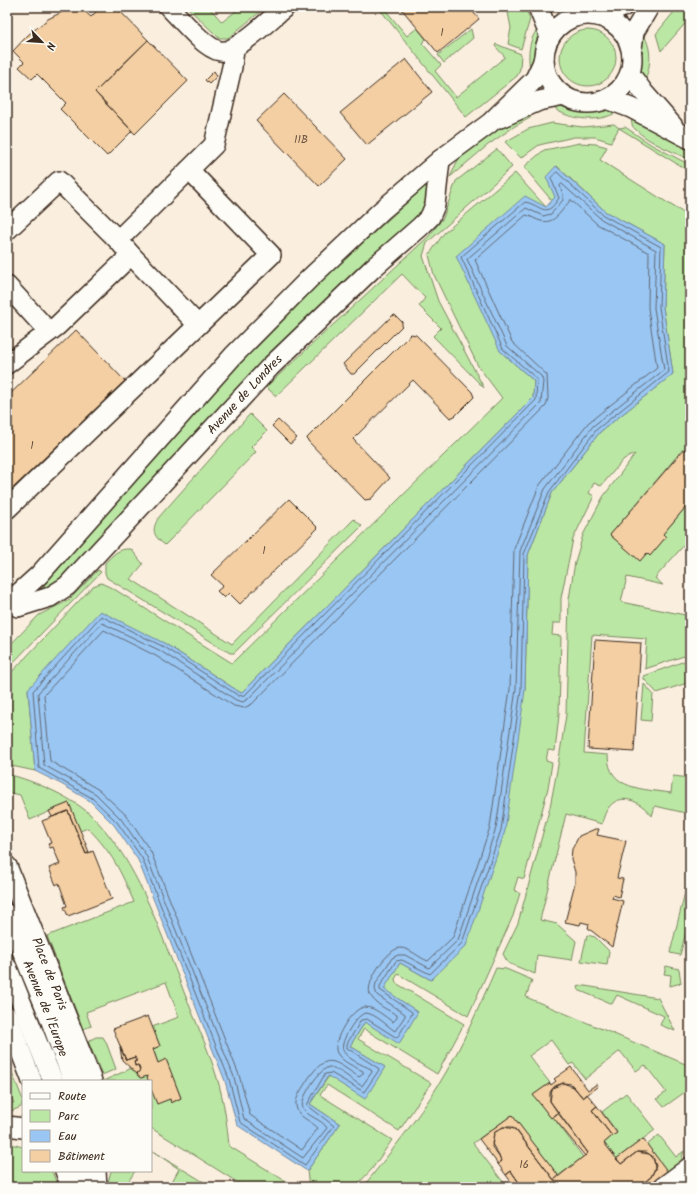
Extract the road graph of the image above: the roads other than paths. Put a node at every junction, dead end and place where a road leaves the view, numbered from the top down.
1 (169, 7) edge
2 (285, 7) edge
3 (538, 7) edge
4 (623, 7) edge
5 (649, 7) edge
6 (569, 12) edge
7 (600, 16) junction
8 (550, 37) junction
9 (234, 49) junction
10 (632, 49) junction
11 (544, 57) junction
12 (630, 74) junction
13 (564, 96) junction
14 (607, 99) junction
15 (490, 123) junction
16 (685, 136) edge
17 (440, 160) junction
18 (188, 170) junction
19 (7, 230) edge
20 (118, 240) junction
21 (131, 255) junction
22 (7, 286) edge
23 (198, 325) junction
24 (49, 332) junction
25 (7, 364) edge
26 (7, 509) edge
27 (11, 610) edge
28 (7, 866) edge
29 (7, 914) edge
30 (7, 967) edge
31 (7, 1016) edge
32 (32, 1080) edge
33 (53, 1080) edge
34 (73, 1080) edge
35 (92, 1080) edge
36 (7, 1126) edge
37 (22, 1128) edge
38 (690, 1167) edge
39 (65, 1172) edge
40 (81, 1172) edge
41 (96, 1172) edge
42 (71, 1187) edge
43 (84, 1187) edge
44 (97, 1187) edge
45 (663, 1187) edge

1 - 9 street
2 - 9 street
3 - 8 street
4 - 7 street
5 - 10 street
6 - 7 street
6 - 8 street
7 - 10 street
8 - 11 street
9 - 18 street
10 - 12 street
11 - 13 street
11 - 15 street, Avenue de Londres
12 - 14 street
12 - 16 street
13 - 14 street
13 - 15 street, Avenue de Londres
14 - 16 street
15 - 17 street, Avenue de Londres
17 - 27 street, Avenue de Londres
17 - 27 street, Avenue de Londres
18 - 20 street
18 - 23 street
19 - 20 street
20 - 21 street
21 - 23 street
21 - 24 street
22 - 24 street
23 - 26 street
24 - 25 street
28 - 35 street, Place de Paris
29 - 34 street, Avenue de l'Europe
30 - 33 street
31 - 32 street
36 - 37 street
38 - 45 street
39 - 42 street
40 - 43 street
41 - 44 street

